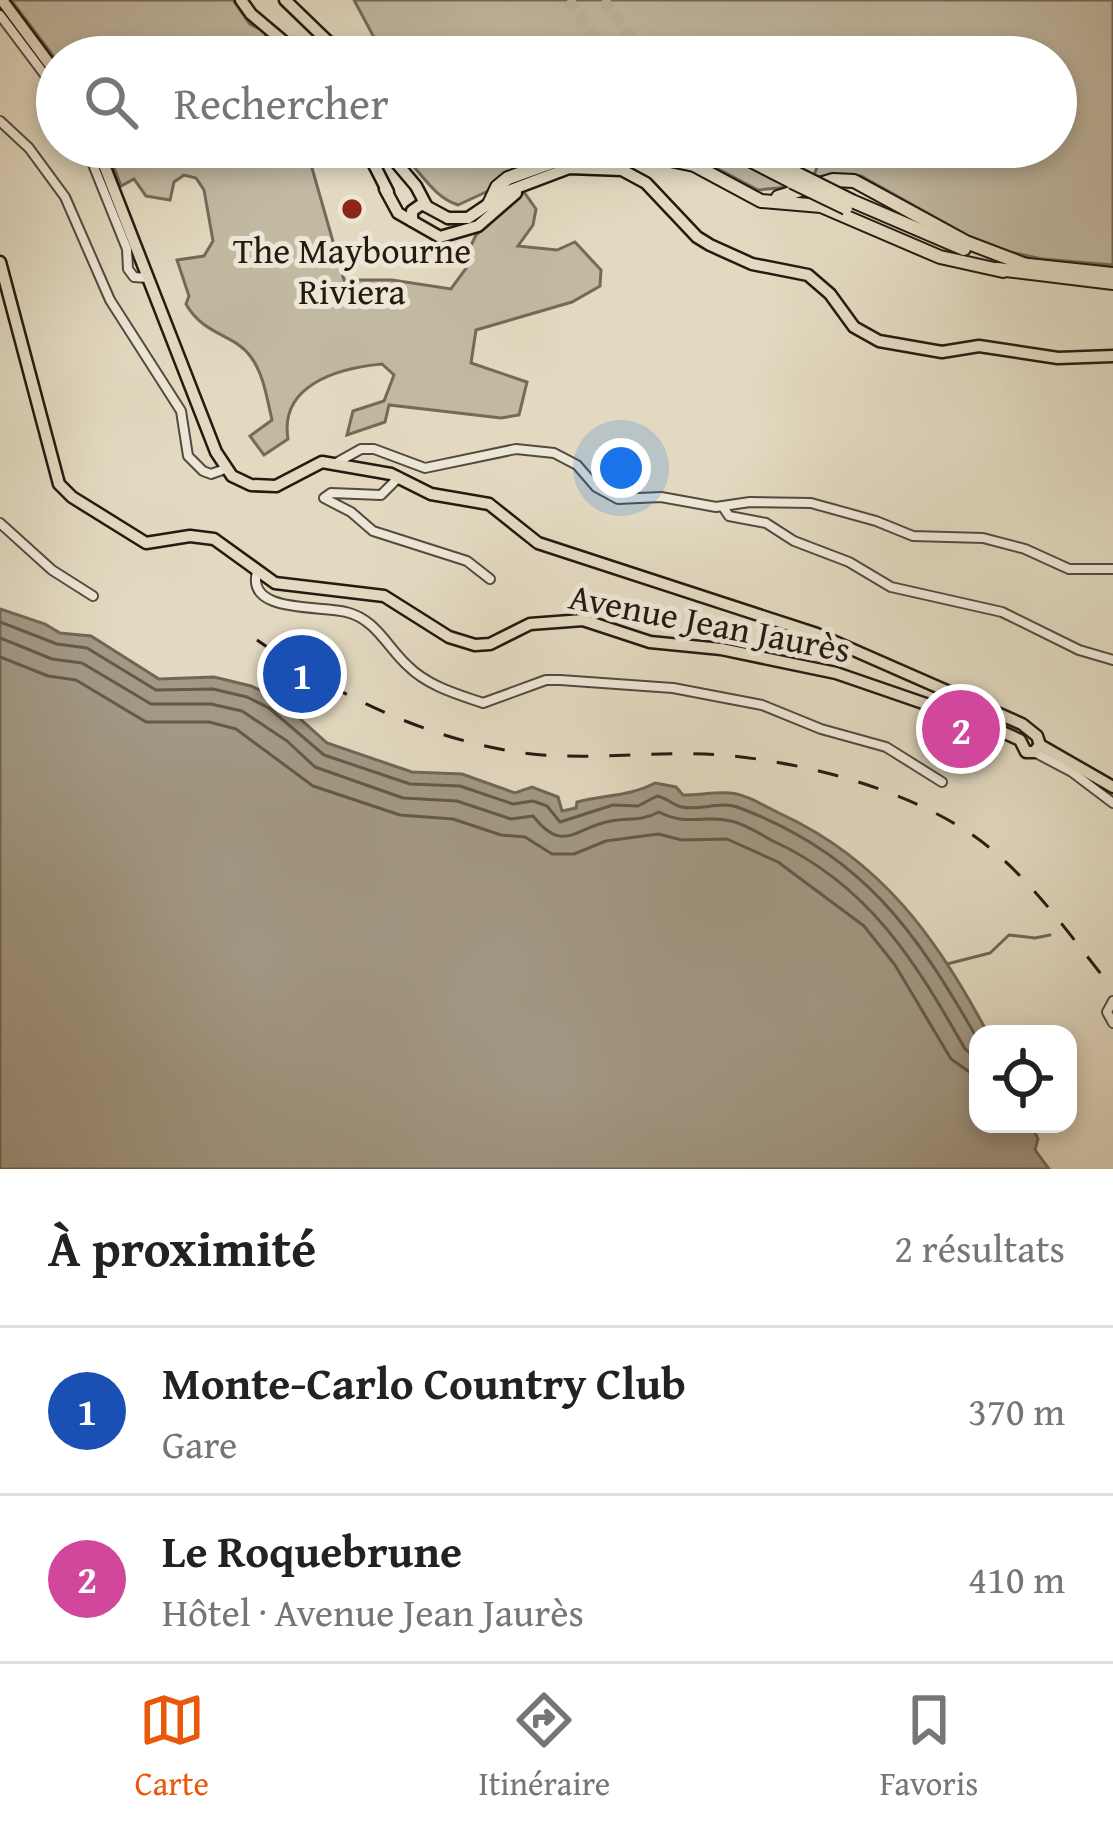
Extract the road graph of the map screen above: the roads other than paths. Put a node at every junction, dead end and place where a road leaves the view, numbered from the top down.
1 (2, 0) edge
2 (241, 0) edge
3 (285, 0) edge
4 (0, 15) edge
5 (277, 36) edge
6 (322, 36) edge
7 (36, 46) edge
8 (36, 63) edge
9 (0, 122) edge
10 (36, 158) edge
11 (44, 168) edge
12 (94, 168) edge
13 (105, 168) edge
14 (374, 168) edge
15 (400, 168) edge
16 (535, 168) edge
17 (700, 168) edge
18 (773, 168) edge
19 (782, 168) edge
20 (794, 177) junction
21 (534, 181) junction
22 (742, 189) junction
23 (494, 200) junction
24 (849, 205) junction
25 (416, 211) junction
26 (448, 218) junction
27 (486, 220) junction
28 (448, 234) junction
29 (0, 262) edge
30 (1025, 265) junction
31 (1003, 271) junction
32 (1113, 274) edge
33 (148, 278) junction
34 (1113, 283) edge
35 (1113, 356) edge
36 (340, 465) junction
37 (225, 470) junction
38 (399, 477) junction
39 (723, 508) junction
40 (0, 523) edge
41 (1113, 569) edge
42 (257, 572) junction
43 (490, 579) dead end
44 (93, 596) dead end
45 (1113, 660) edge
46 (1024, 736) junction
47 (1036, 748) junction
48 (942, 782) dead end
49 (1113, 787) edge
50 (1113, 803) edge
51 (1113, 1001) edge
52 (1113, 1023) edge

1 - 7 main road
2 - 5 main road
3 - 6 main road
4 - 8 street
9 - 10 street
11 - 37 street
12 - 33 street
13 - 33 main road
14 - 25 main road
15 - 25 main road
16 - 23 highway
17 - 22 highway
18 - 20 highway
19 - 20 highway
20 - 24 highway, bridge
21 - 23 main road
21 - 27 main road
21 - 35 main road
22 - 30 highway
22 - 31 highway
23 - 26 main road
23 - 27 main road
24 - 30 highway
24 - 31 highway
25 - 26 main road
25 - 28 main road
26 - 28 main road
27 - 28 main road
29 - 42 main road, Avenue Jean Jaurès
30 - 32 highway
31 - 34 highway
33 - 37 main road
36 - 37 main road
36 - 38 main road
36 - 39 street
38 - 43 street
38 - 46 main road
39 - 41 street
39 - 45 street
40 - 44 street
42 - 46 main road, Avenue Jean Jaurès
42 - 48 street
46 - 47 main road
47 - 49 main road
47 - 50 street
51 - 52 street

